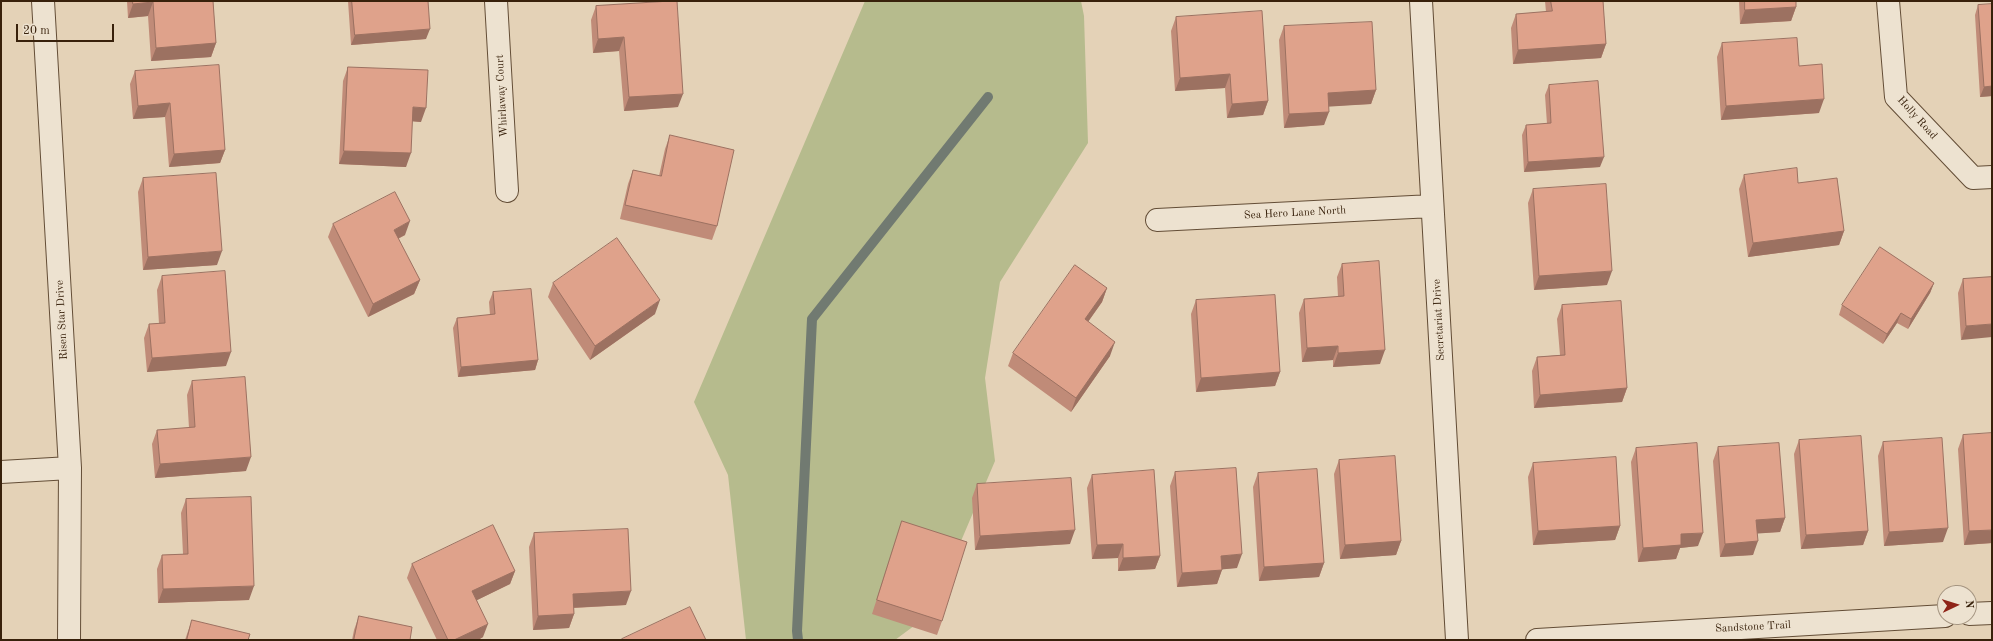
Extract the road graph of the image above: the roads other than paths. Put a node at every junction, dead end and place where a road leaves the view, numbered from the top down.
1 (43, 1) edge
2 (496, 1) edge
3 (1421, 1) edge
4 (1888, 1) edge
5 (1992, 177) edge
6 (507, 191) dead end
7 (1432, 206) junction
8 (1157, 220) dead end
9 (70, 468) junction
10 (1, 472) edge
11 (1992, 613) edge
12 (1977, 614) edge
13 (1937, 616) edge
14 (69, 640) edge
15 (1457, 640) edge
16 (1537, 640) edge

1 - 9 street, Risen Star Drive
2 - 6 street, Whirlaway Court
3 - 7 street, Secretariat Drive
4 - 5 street, Holly Road
7 - 8 street, Sea Hero Lane North
7 - 15 street, Secretariat Drive
9 - 10 street
9 - 14 street, Risen Star Drive
11 - 12 street
13 - 16 street, Sandstone Trail

